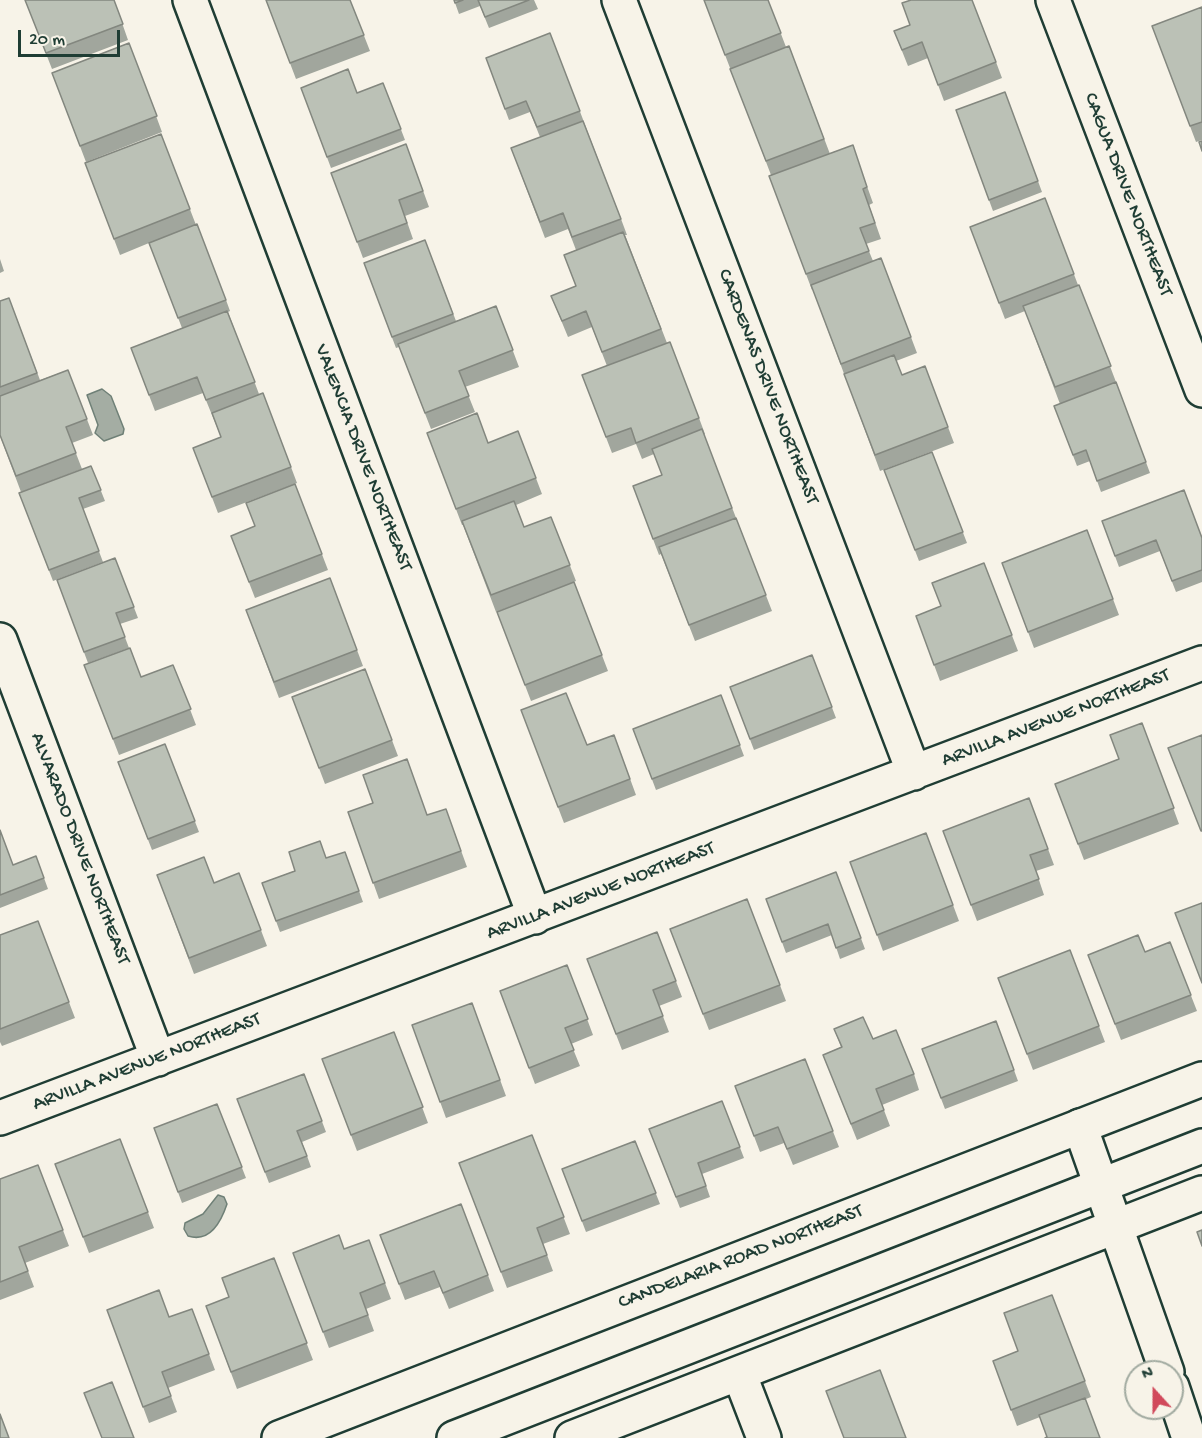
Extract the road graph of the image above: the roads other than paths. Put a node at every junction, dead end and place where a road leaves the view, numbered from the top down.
1 (190, 0) edge
2 (619, 0) edge
3 (1053, 0) edge
4 (1202, 390) edge
5 (0, 640) edge
6 (1202, 663) edge
7 (914, 773) junction
8 (535, 917) junction
9 (158, 1059) junction
10 (1202, 1078) edge
11 (0, 1118) edge
12 (1080, 1126) junction
13 (1202, 1146) edge
14 (1100, 1186) junction
15 (1202, 1193) edge
16 (1116, 1226) junction
17 (1163, 1360) edge
18 (739, 1373) junction
19 (1184, 1420) edge
20 (279, 1438) edge
21 (454, 1438) edge
22 (572, 1438) edge
23 (764, 1438) edge
24 (1190, 1438) edge

1 - 8 street, VALENCIA DRIVE NORTHEAST
2 - 7 street, CARDENAS DRIVE NORTHEAST
3 - 4 street, CAGUA DRIVE NORTHEAST
5 - 9 street, ALVARADO DRIVE NORTHEAST
6 - 7 street, ARVILLA AVENUE NORTHEAST
7 - 8 street, ARVILLA AVENUE NORTHEAST
8 - 9 street, ARVILLA AVENUE NORTHEAST
9 - 11 street, ARVILLA AVENUE NORTHEAST
10 - 12 street, CANDELARIA ROAD NORTHEAST
12 - 14 street
12 - 20 street, CANDELARIA ROAD NORTHEAST
13 - 14 street
14 - 16 street
14 - 21 street
15 - 16 street
16 - 17 street
16 - 18 street
18 - 22 street
18 - 23 street
19 - 24 street

